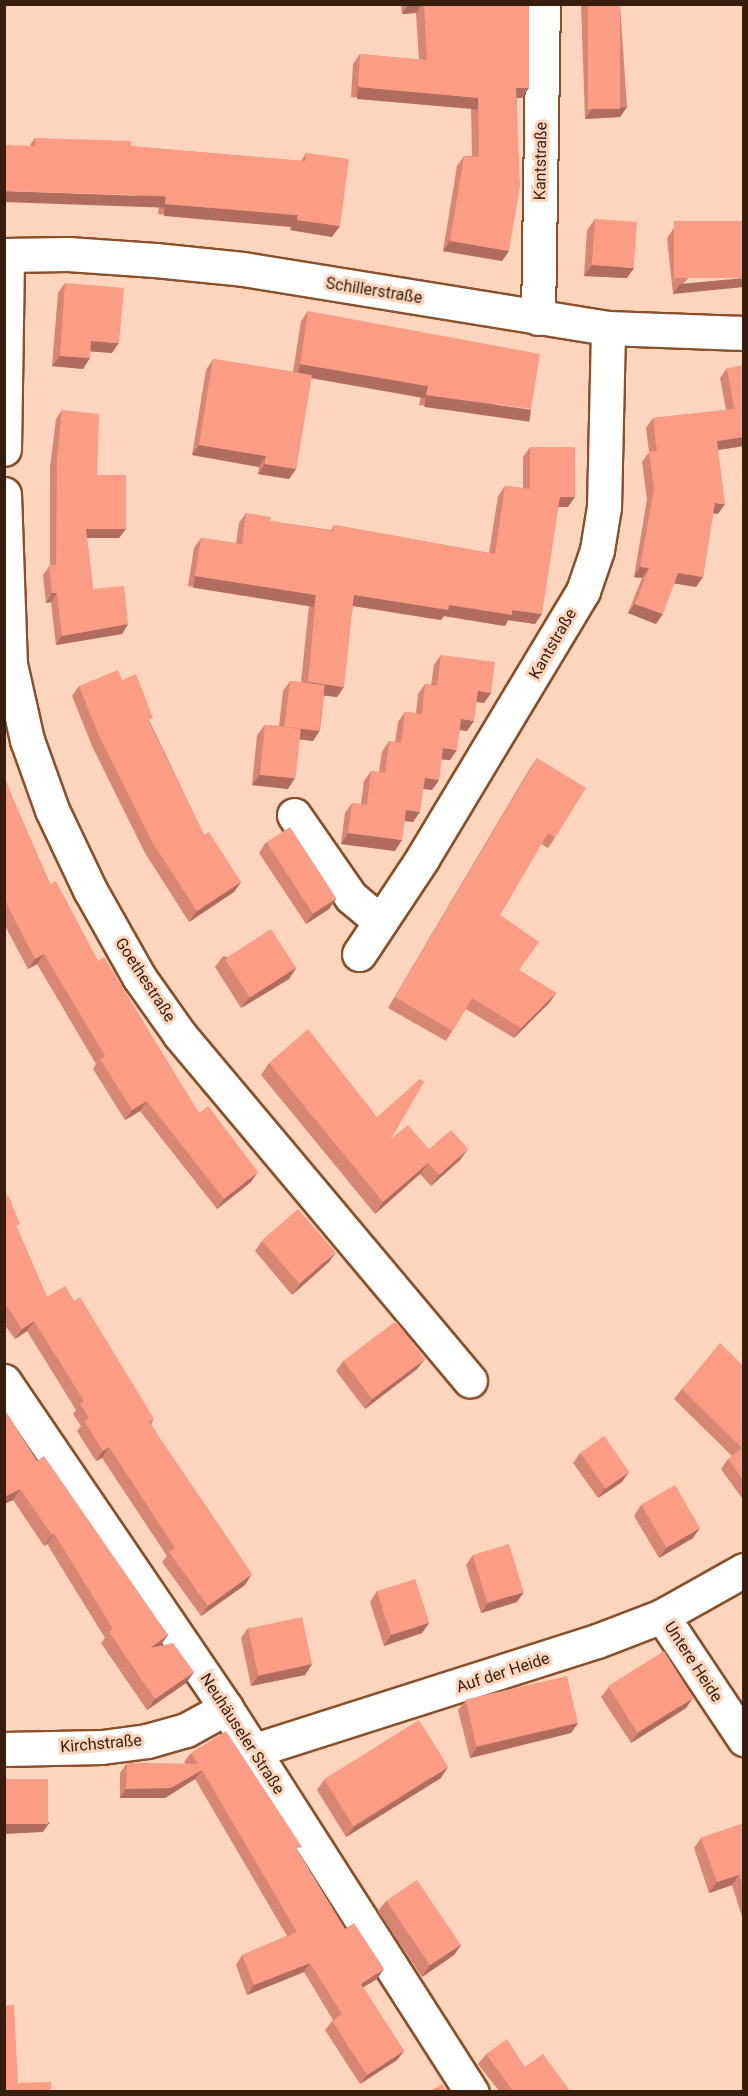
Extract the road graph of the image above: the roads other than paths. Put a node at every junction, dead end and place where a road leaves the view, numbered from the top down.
1 (543, 4) edge
2 (6, 255) edge
3 (538, 318) junction
4 (608, 328) junction
5 (744, 333) edge
6 (4, 449) edge
7 (4, 494) edge
8 (294, 814) dead end
9 (380, 921) junction
10 (358, 954) dead end
11 (470, 1380) dead end
12 (4, 1381) edge
13 (744, 1570) edge
14 (662, 1616) junction
15 (226, 1708) junction
16 (744, 1740) edge
17 (4, 1749) edge
18 (252, 1751) junction
19 (472, 2091) edge

1 - 3 street, Kantstraße
2 - 3 street, Schillerstraße
2 - 6 street
3 - 4 street, Schillerstraße
4 - 5 street, Schillerstraße
4 - 9 street, Kantstraße
7 - 11 street, Goethestraße
8 - 9 street
9 - 10 street, Kantstraße
12 - 15 street, Neuhäuseler Straße
13 - 14 street, Auf der Heide
14 - 16 street, Untere Heide
14 - 18 street, Auf der Heide
15 - 17 street, Kirchstraße
15 - 18 street, Neuhäuseler Straße
18 - 19 street, Neuhäuseler Straße

